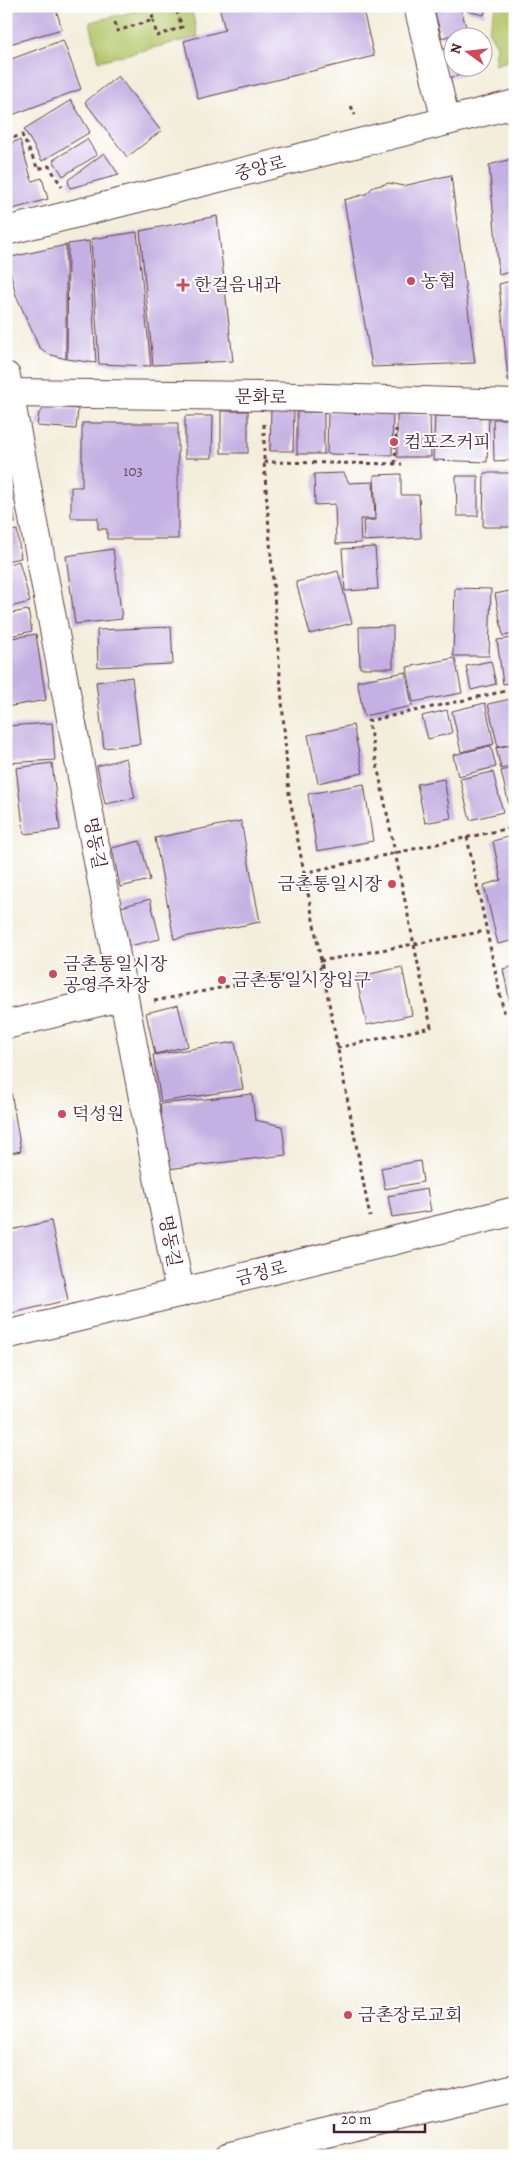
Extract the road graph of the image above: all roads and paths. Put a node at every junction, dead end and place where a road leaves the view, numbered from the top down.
1 (151, 6) edge
2 (176, 6) edge
3 (418, 6) edge
4 (153, 20) junction
5 (115, 22) dead end
6 (515, 104) edge
7 (446, 122) junction
8 (6, 140) edge
9 (78, 213) junction
10 (6, 231) edge
11 (8, 387) edge
12 (264, 396) junction
13 (396, 401) junction
14 (515, 404) edge
15 (264, 462) junction
16 (395, 464) junction
17 (402, 464) dead end
18 (515, 689) edge
19 (515, 827) edge
20 (467, 837) junction
21 (395, 853) junction
22 (303, 873) junction
23 (487, 931) junction
24 (414, 944) junction
25 (320, 961) junction
26 (321, 968) junction
27 (125, 1002) junction
28 (504, 1013) dead end
29 (6, 1025) edge
30 (337, 1048) junction
31 (515, 1210) edge
32 (376, 1245) junction
33 (180, 1293) junction
34 (6, 1335) edge
35 (515, 2088) edge
36 (230, 2156) edge

1 - 4 path
2 - 4 path
3 - 7 street
4 - 5 path
6 - 7 street, 중앙로
7 - 9 street, 중앙로
8 - 9 path
9 - 10 street, 중앙로
11 - 12 street, 문화로
11 - 27 street, 명동길
12 - 13 street, 문화로
12 - 15 path
13 - 14 street, 문화로
13 - 16 path
15 - 16 path
15 - 22 path
16 - 17 path
18 - 21 path
19 - 20 path
20 - 21 path
20 - 23 path
21 - 22 path
21 - 24 path
22 - 25 path
23 - 24 path
23 - 28 path
24 - 25 path
24 - 30 path
25 - 26 path
26 - 27 path
26 - 30 path
27 - 29 street
27 - 33 street, 명동길
30 - 32 path
31 - 32 street, 금정로
32 - 33 street, 금정로
33 - 34 street, 금정로
35 - 36 street

